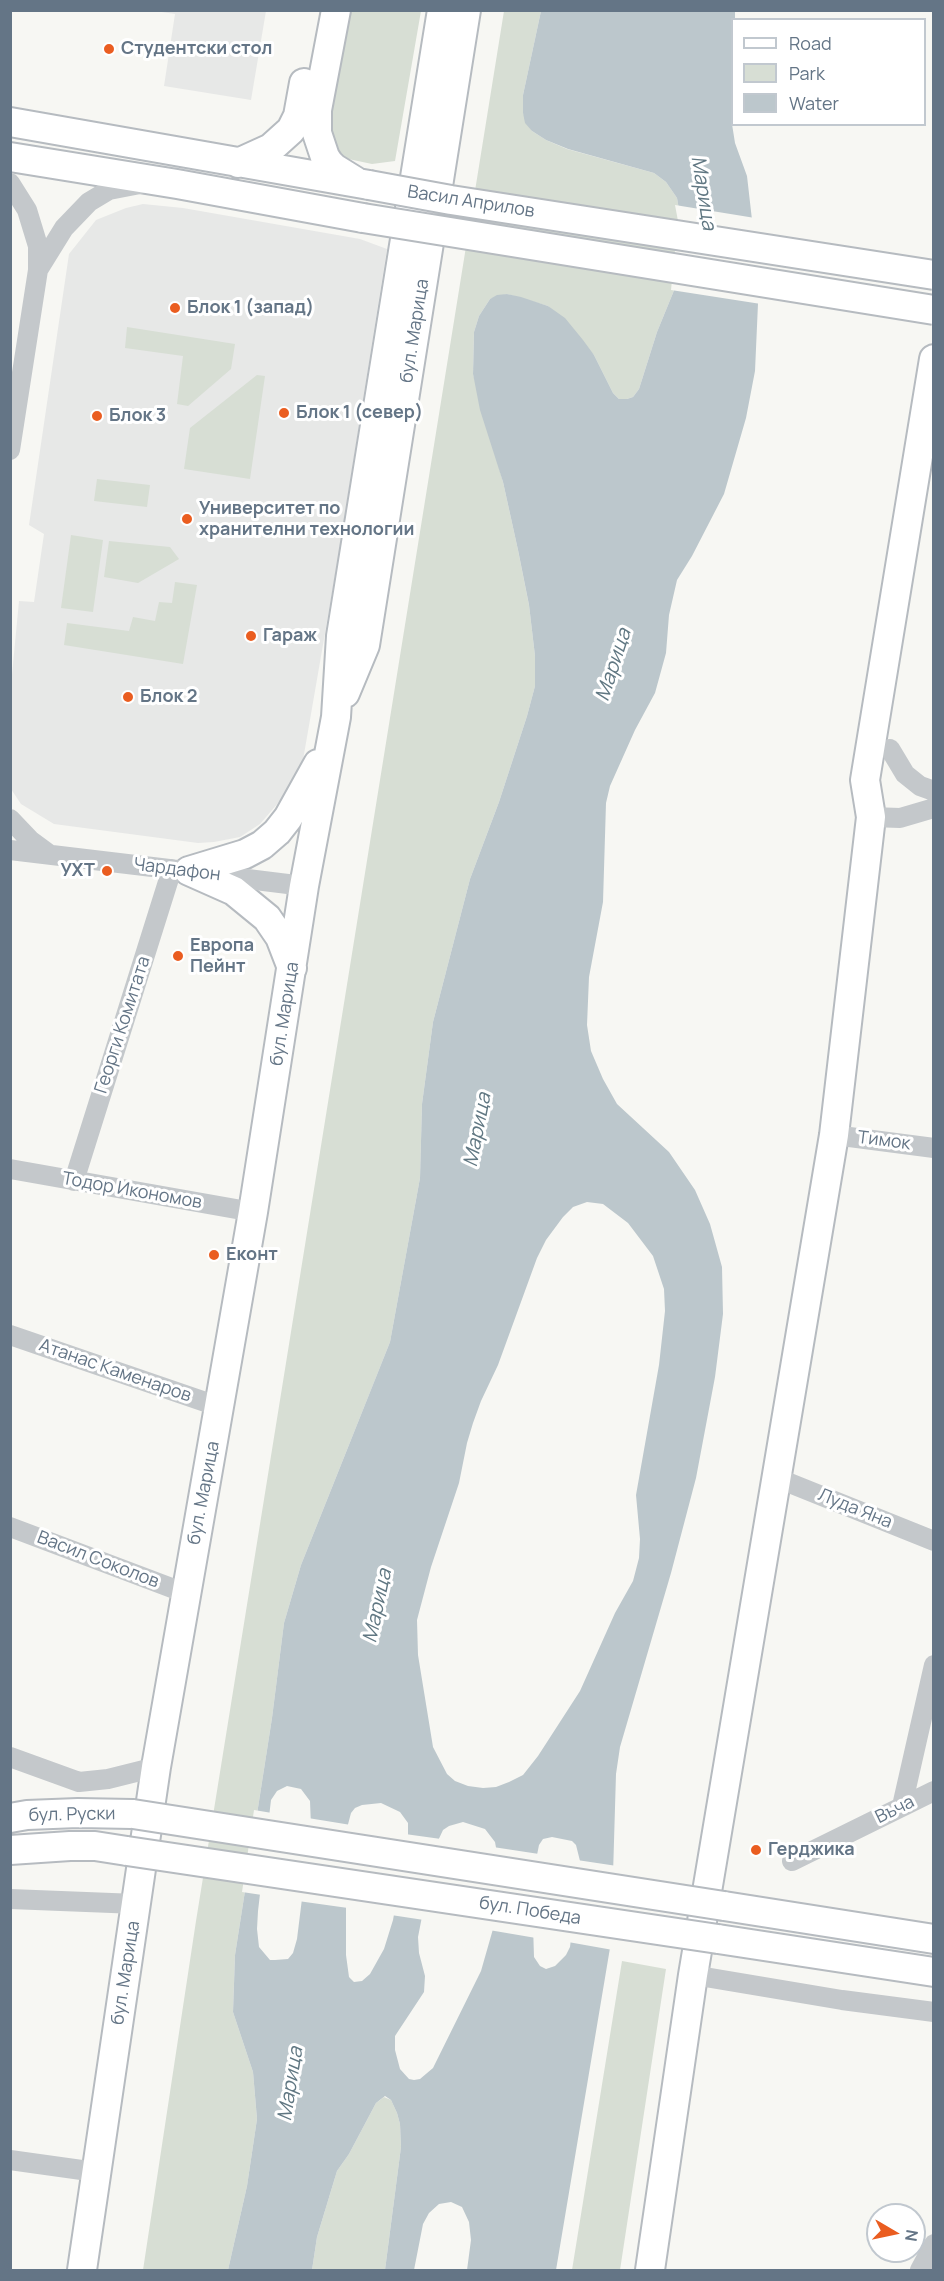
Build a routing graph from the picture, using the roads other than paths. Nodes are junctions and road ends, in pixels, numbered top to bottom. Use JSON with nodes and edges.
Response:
{"nodes":[{"id":1,"x":318,"y":10,"type":"edge"},
{"id":2,"x":336,"y":10,"type":"edge"},
{"id":3,"x":442,"y":10,"type":"edge"},
{"id":4,"x":466,"y":10,"type":"edge"},
{"id":5,"x":10,"y":108,"type":"edge"},
{"id":6,"x":10,"y":122,"type":"edge"},
{"id":7,"x":54,"y":129,"type":"junction"},
{"id":8,"x":10,"y":156,"type":"edge"},
{"id":9,"x":238,"y":163,"type":"junction"},
{"id":10,"x":10,"y":183,"type":"edge"},
{"id":11,"x":177,"y":184,"type":"junction"},
{"id":12,"x":364,"y":184,"type":"junction"},
{"id":13,"x":38,"y":270,"type":"junction"},
{"id":14,"x":933,"y":275,"type":"edge"},
{"id":15,"x":933,"y":310,"type":"edge"},
{"id":16,"x":933,"y":359,"type":"edge"},
{"id":17,"x":11,"y":441,"type":"edge"},
{"id":18,"x":933,"y":478,"type":"edge"},
{"id":19,"x":333,"y":729,"type":"junction"},
{"id":20,"x":890,"y":749,"type":"junction"},
{"id":21,"x":933,"y":791,"type":"edge"},
{"id":22,"x":933,"y":808,"type":"edge"},
{"id":23,"x":871,"y":817,"type":"junction"},
{"id":24,"x":10,"y":819,"type":"edge"},
{"id":25,"x":15,"y":853,"type":"edge"},
{"id":26,"x":50,"y":854,"type":"junction"},
{"id":27,"x":181,"y":870,"type":"junction"},
{"id":28,"x":304,"y":886,"type":"junction"},
{"id":29,"x":292,"y":968,"type":"junction"},
{"id":30,"x":834,"y":1135,"type":"junction"},
{"id":31,"x":933,"y":1148,"type":"edge"},
{"id":32,"x":10,"y":1169,"type":"edge"},
{"id":33,"x":74,"y":1181,"type":"junction"},
{"id":34,"x":253,"y":1212,"type":"junction"},
{"id":35,"x":10,"y":1335,"type":"edge"},
{"id":36,"x":220,"y":1407,"type":"junction"},
{"id":37,"x":777,"y":1478,"type":"junction"},
{"id":38,"x":10,"y":1527,"type":"edge"},
{"id":39,"x":933,"y":1540,"type":"edge"},
{"id":40,"x":185,"y":1593,"type":"junction"},
{"id":41,"x":933,"y":1665,"type":"edge"},
{"id":42,"x":10,"y":1757,"type":"edge"},
{"id":43,"x":156,"y":1767,"type":"junction"},
{"id":44,"x":933,"y":1791,"type":"edge"},
{"id":45,"x":902,"y":1806,"type":"junction"},
{"id":46,"x":133,"y":1814,"type":"joint"},
{"id":47,"x":10,"y":1818,"type":"edge"},
{"id":48,"x":10,"y":1850,"type":"edge"},
{"id":49,"x":127,"y":1851,"type":"joint"},
{"id":50,"x":792,"y":1861,"type":"dead end"},
{"id":51,"x":12,"y":1898,"type":"edge"},
{"id":52,"x":137,"y":1904,"type":"junction"},
{"id":53,"x":933,"y":1939,"type":"edge"},
{"id":54,"x":933,"y":1971,"type":"edge"},
{"id":55,"x":693,"y":1976,"type":"junction"},
{"id":56,"x":933,"y":2012,"type":"edge"},
{"id":57,"x":10,"y":2160,"type":"edge"},
{"id":58,"x":96,"y":2172,"type":"junction"},
{"id":59,"x":933,"y":2244,"type":"edge"},
{"id":60,"x":82,"y":2271,"type":"edge"},
{"id":61,"x":650,"y":2271,"type":"edge"},
{"id":62,"x":920,"y":2271,"type":"edge"}],
"edges":[{"from":1,"to":9,"type":"street"},
{"from":2,"to":12,"type":"street"},
{"from":3,"to":19,"type":"street","name":"бул. Марица"},
{"from":4,"to":19,"type":"street","name":"бул. Марица"},
{"from":5,"to":7,"type":"street"},
{"from":6,"to":7,"type":"street","name":"Васил Априлов"},
{"from":7,"to":9,"type":"street","name":"Васил Априлов"},
{"from":8,"to":11,"type":"street","name":"Васил Априлов"},
{"from":9,"to":12,"type":"street","name":"Васил Априлов"},
{"from":10,"to":13,"type":"street"},
{"from":11,"to":13,"type":"street"},
{"from":11,"to":15,"type":"street","name":"Васил Априлов","bridge":true},
{"from":12,"to":14,"type":"street","name":"Васил Априлов","bridge":true},
{"from":13,"to":17,"type":"street"},
{"from":16,"to":23,"type":"street"},
{"from":18,"to":20,"type":"street"},
{"from":19,"to":27,"type":"street"},
{"from":19,"to":28,"type":"street","name":"бул. Марица"},
{"from":20,"to":21,"type":"street"},
{"from":20,"to":23,"type":"street"},
{"from":22,"to":23,"type":"street"},
{"from":23,"to":30,"type":"street"},
{"from":24,"to":26,"type":"street"},
{"from":25,"to":26,"type":"street","name":"Чардафон"},
{"from":26,"to":27,"type":"street","name":"Чардафон"},
{"from":27,"to":28,"type":"street","name":"Чардафон"},
{"from":27,"to":29,"type":"street"},
{"from":27,"to":33,"type":"street","name":"Георги Комитата"},
{"from":28,"to":29,"type":"street","name":"бул. Марица"},
{"from":29,"to":34,"type":"street","name":"бул. Марица"},
{"from":30,"to":31,"type":"street","name":"Тимок"},
{"from":30,"to":37,"type":"street"},
{"from":32,"to":33,"type":"street","name":"Тодор Икономов"},
{"from":33,"to":34,"type":"street","name":"Тодор Икономов"},
{"from":34,"to":36,"type":"street","name":"бул. Марица"},
{"from":35,"to":36,"type":"street","name":"Атанас Каменаров"},
{"from":36,"to":40,"type":"street","name":"бул. Марица"},
{"from":37,"to":39,"type":"street","name":"Луда Яна"},
{"from":37,"to":55,"type":"street"},
{"from":38,"to":40,"type":"street","name":"Васил Соколов"},
{"from":40,"to":43,"type":"street","name":"бул. Марица"},
{"from":41,"to":45,"type":"street"},
{"from":42,"to":43,"type":"street"},
{"from":43,"to":52,"type":"street","name":"бул. Марица"},
{"from":44,"to":45,"type":"street","name":"Въча"},
{"from":45,"to":50,"type":"street","name":"Въча"},
{"from":46,"to":47,"type":"street","name":"бул. Руски"},
{"from":46,"to":53,"type":"street","name":"бул. Победа","bridge":true},
{"from":48,"to":49,"type":"street","name":"бул. Руски"},
{"from":49,"to":54,"type":"street","name":"бул. Победа","bridge":true},
{"from":51,"to":52,"type":"street"},
{"from":52,"to":58,"type":"street","name":"бул. Марица"},
{"from":55,"to":56,"type":"street"},
{"from":55,"to":61,"type":"street"},
{"from":57,"to":58,"type":"street"},
{"from":58,"to":60,"type":"street","name":"бул. Марица"},
{"from":59,"to":62,"type":"street"}]}
